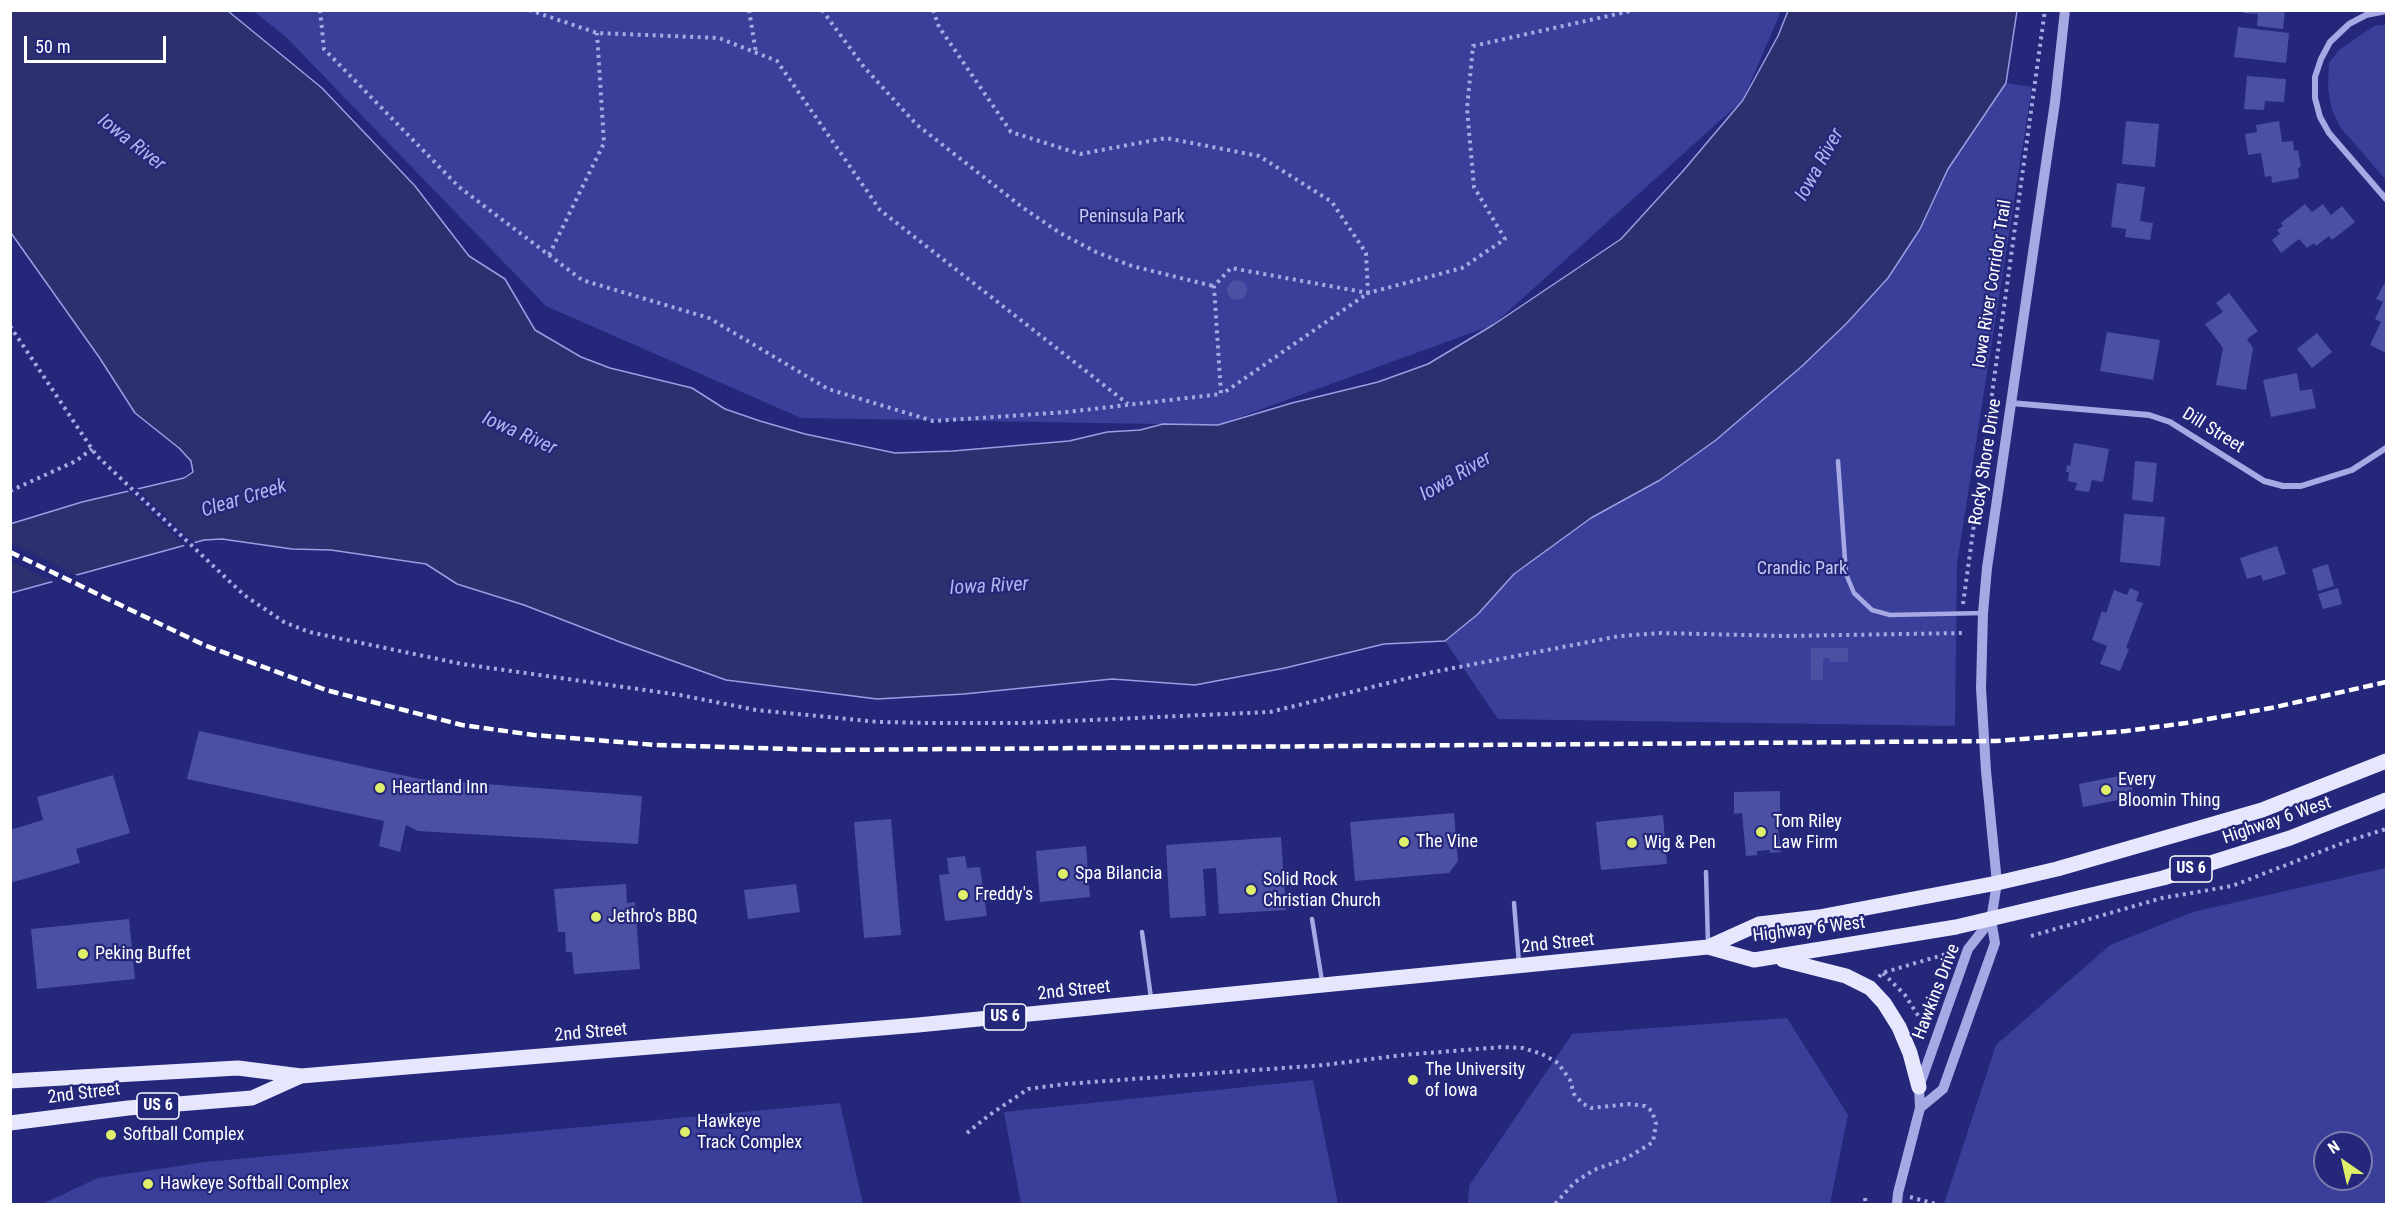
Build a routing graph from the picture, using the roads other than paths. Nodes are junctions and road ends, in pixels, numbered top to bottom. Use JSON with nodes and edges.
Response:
{"nodes":[{"id":1,"x":2065,"y":10,"type":"edge"},
{"id":2,"x":2386,"y":11,"type":"edge"},
{"id":3,"x":2386,"y":199,"type":"edge"},
{"id":4,"x":2011,"y":403,"type":"junction"},
{"id":5,"x":2386,"y":448,"type":"edge"},
{"id":6,"x":1838,"y":461,"type":"dead end"},
{"id":7,"x":1983,"y":613,"type":"junction"},
{"id":8,"x":2386,"y":761,"type":"edge"},
{"id":9,"x":2386,"y":800,"type":"edge"},
{"id":10,"x":1706,"y":872,"type":"dead end"},
{"id":11,"x":1997,"y":883,"type":"junction"},
{"id":12,"x":1514,"y":903,"type":"dead end"},
{"id":13,"x":1312,"y":919,"type":"dead end"},
{"id":14,"x":1991,"y":920,"type":"junction"},
{"id":15,"x":1142,"y":932,"type":"dead end"},
{"id":16,"x":1708,"y":947,"type":"junction"},
{"id":17,"x":1771,"y":958,"type":"junction"},
{"id":18,"x":1519,"y":967,"type":"junction"},
{"id":19,"x":1323,"y":986,"type":"junction"},
{"id":20,"x":1151,"y":1003,"type":"junction"},
{"id":21,"x":301,"y":1076,"type":"junction"},
{"id":22,"x":10,"y":1082,"type":"edge"},
{"id":23,"x":1919,"y":1087,"type":"junction"},
{"id":24,"x":1920,"y":1108,"type":"junction"},
{"id":25,"x":10,"y":1123,"type":"edge"},
{"id":26,"x":1897,"y":1199,"type":"edge"}],
"edges":[{"from":1,"to":4,"type":"street","name":"Rocky Shore Drive"},
{"from":2,"to":3,"type":"street"},
{"from":4,"to":5,"type":"street","name":"Dill Street"},
{"from":4,"to":7,"type":"street","name":"Rocky Shore Drive"},
{"from":6,"to":7,"type":"lane"},
{"from":7,"to":11,"type":"street","name":"Rocky Shore Drive"},
{"from":8,"to":11,"type":"main road","name":"Highway 6 West","number":"US 6"},
{"from":9,"to":14,"type":"main road","name":"Highway 6 West","number":"US 6"},
{"from":10,"to":16,"type":"lane"},
{"from":11,"to":14,"type":"street","name":"Rocky Shore Drive"},
{"from":11,"to":16,"type":"main road","name":"Highway 6 West","number":"US 6"},
{"from":12,"to":18,"type":"lane"},
{"from":13,"to":19,"type":"lane"},
{"from":14,"to":17,"type":"main road","name":"Highway 6 West","number":"US 6"},
{"from":14,"to":23,"type":"street","name":"Hawkins Drive"},
{"from":14,"to":24,"type":"street","name":"Hawkins Drive"},
{"from":15,"to":20,"type":"lane"},
{"from":16,"to":17,"type":"main road","name":"Highway 6 West","number":"US 6"},
{"from":16,"to":18,"type":"main road","name":"2nd Street","number":"US 6"},
{"from":17,"to":23,"type":"main road"},
{"from":18,"to":19,"type":"main road","name":"2nd Street","number":"US 6"},
{"from":19,"to":20,"type":"main road","name":"2nd Street","number":"US 6"},
{"from":20,"to":21,"type":"main road","name":"2nd Street","number":"US 6"},
{"from":21,"to":22,"type":"main road","name":"2nd Street","number":"US 6"},
{"from":21,"to":25,"type":"main road","name":"2nd Street","number":"US 6"},
{"from":23,"to":24,"type":"street","name":"Hawkins Drive"},
{"from":24,"to":26,"type":"street","name":"Hawkins Drive"}]}
